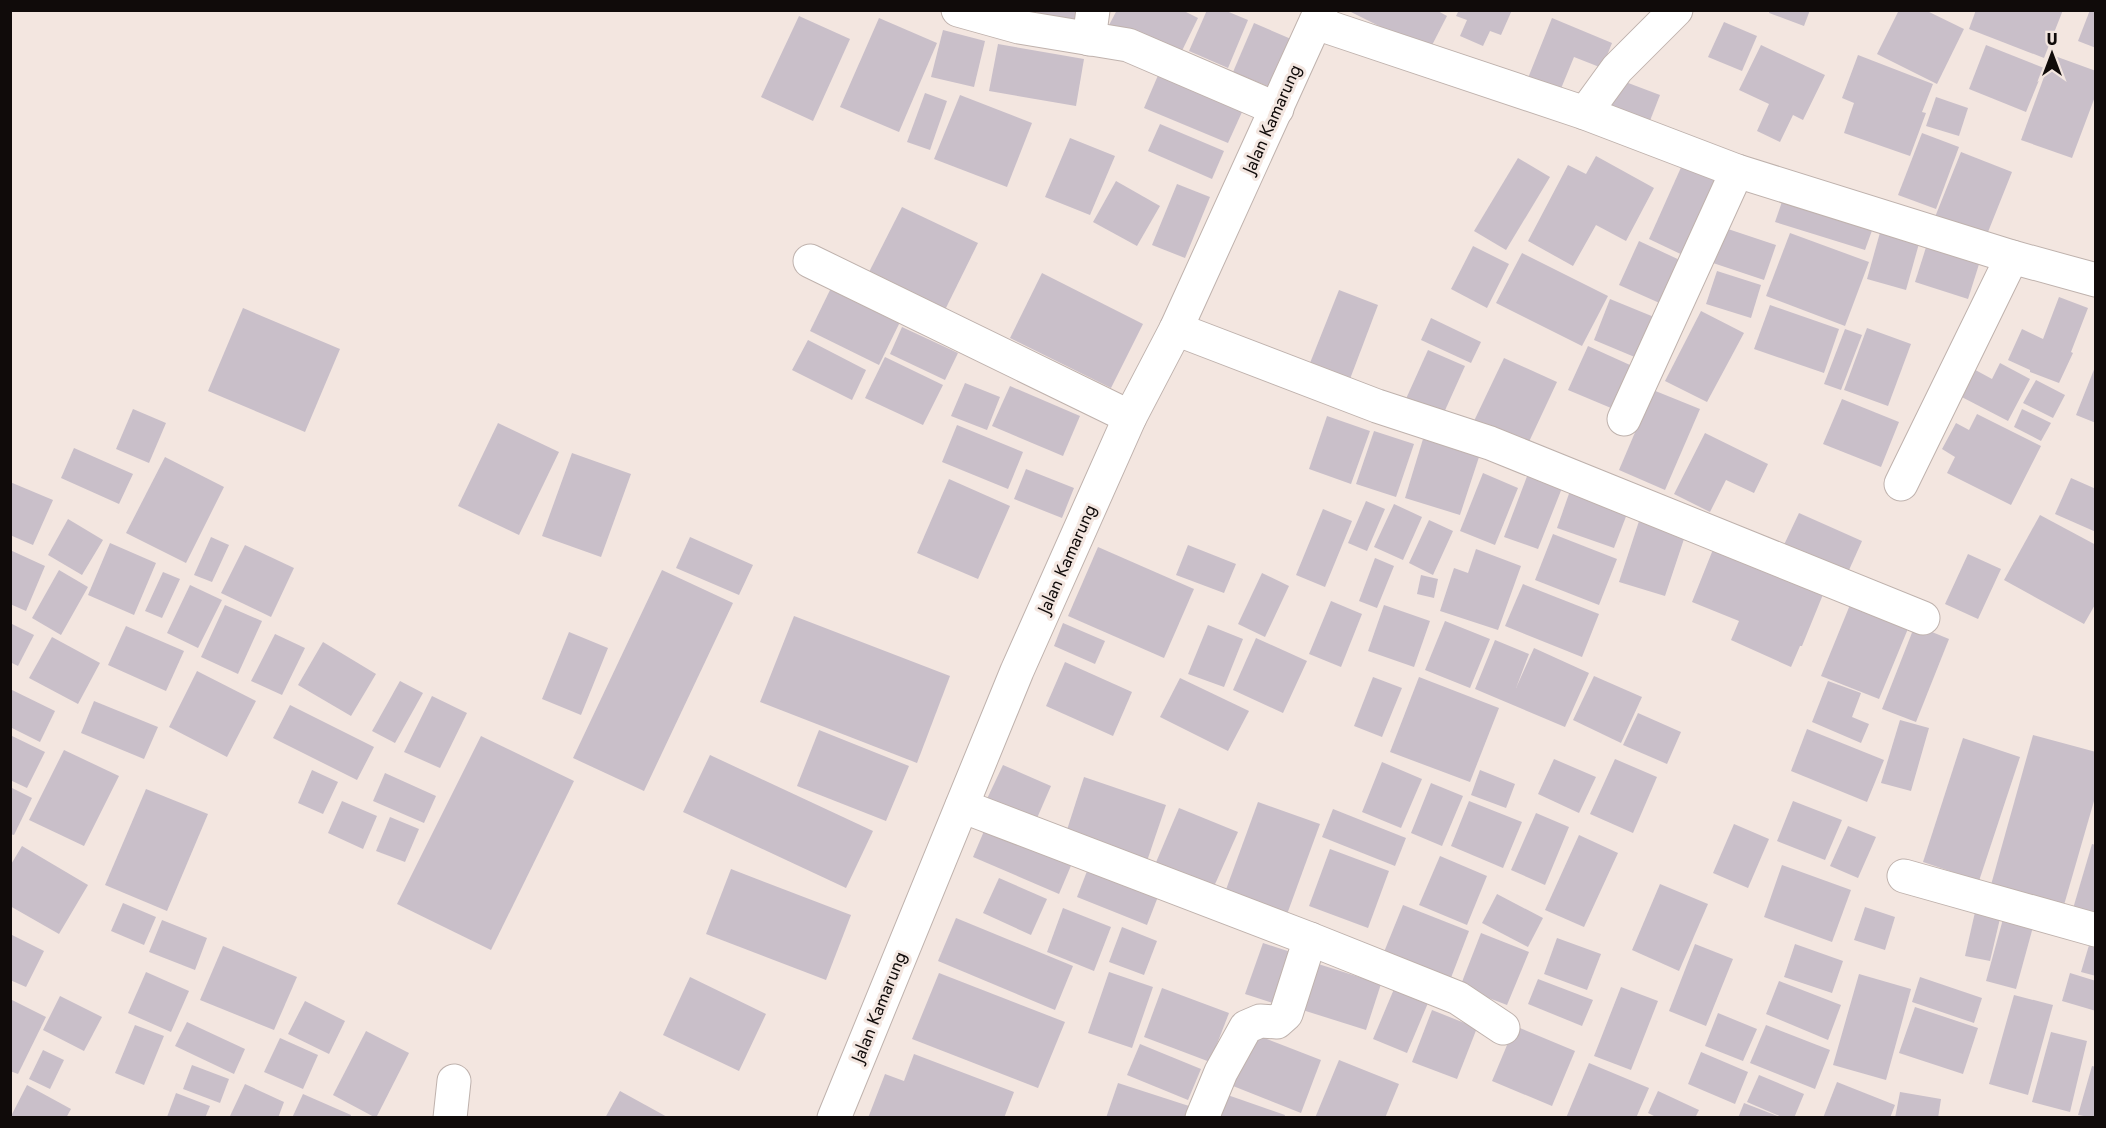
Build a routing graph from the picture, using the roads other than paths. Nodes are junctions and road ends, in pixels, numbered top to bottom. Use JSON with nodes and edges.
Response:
{"nodes":[{"id":1,"x":958,"y":10,"type":"edge"},
{"id":2,"x":1676,"y":10,"type":"edge"},
{"id":3,"x":1318,"y":17,"type":"edge"},
{"id":4,"x":1091,"y":25,"type":"edge"},
{"id":5,"x":1277,"y":109,"type":"junction"},
{"id":6,"x":1585,"y":113,"type":"junction"},
{"id":7,"x":1737,"y":171,"type":"junction"},
{"id":8,"x":2012,"y":257,"type":"junction"},
{"id":9,"x":810,"y":261,"type":"dead end"},
{"id":10,"x":2096,"y":280,"type":"edge"},
{"id":11,"x":1176,"y":328,"type":"junction"},
{"id":12,"x":1130,"y":417,"type":"junction"},
{"id":13,"x":1624,"y":419,"type":"dead end"},
{"id":14,"x":1901,"y":484,"type":"dead end"},
{"id":15,"x":1923,"y":618,"type":"dead end"},
{"id":16,"x":962,"y":806,"type":"junction"},
{"id":17,"x":1904,"y":876,"type":"dead end"},
{"id":18,"x":2096,"y":930,"type":"edge"},
{"id":19,"x":1310,"y":939,"type":"junction"},
{"id":20,"x":1503,"y":1028,"type":"dead end"},
{"id":21,"x":454,"y":1081,"type":"dead end"},
{"id":22,"x":450,"y":1118,"type":"edge"},
{"id":23,"x":834,"y":1118,"type":"edge"},
{"id":24,"x":1202,"y":1118,"type":"edge"}],
"edges":[{"from":1,"to":4,"type":"street"},
{"from":2,"to":6,"type":"street"},
{"from":3,"to":5,"type":"street","name":"Jalan Kamarung"},
{"from":3,"to":6,"type":"street"},
{"from":4,"to":5,"type":"street"},
{"from":5,"to":11,"type":"street","name":"Jalan Kamarung"},
{"from":6,"to":7,"type":"street"},
{"from":7,"to":8,"type":"street"},
{"from":7,"to":13,"type":"street"},
{"from":8,"to":10,"type":"street"},
{"from":8,"to":14,"type":"street"},
{"from":9,"to":12,"type":"street"},
{"from":11,"to":12,"type":"street","name":"Jalan Kamarung"},
{"from":11,"to":15,"type":"street"},
{"from":12,"to":16,"type":"street","name":"Jalan Kamarung"},
{"from":16,"to":19,"type":"street"},
{"from":16,"to":23,"type":"street","name":"Jalan Kamarung"},
{"from":17,"to":18,"type":"street"},
{"from":19,"to":20,"type":"street"},
{"from":19,"to":24,"type":"street"},
{"from":21,"to":22,"type":"street"}]}
